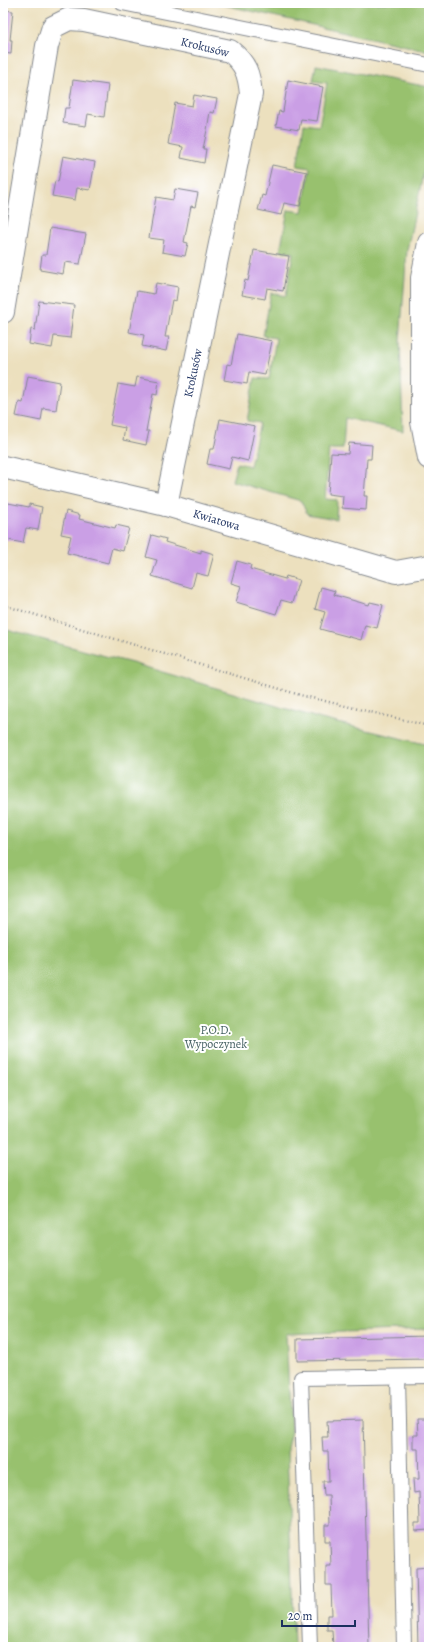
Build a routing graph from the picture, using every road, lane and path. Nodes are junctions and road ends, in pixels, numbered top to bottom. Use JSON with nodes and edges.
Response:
{"nodes":[{"id":1,"x":122,"y":3,"type":"edge"},
{"id":2,"x":429,"y":66,"type":"edge"},
{"id":3,"x":429,"y":243,"type":"edge"},
{"id":4,"x":3,"y":312,"type":"edge"},
{"id":5,"x":429,"y":458,"type":"edge"},
{"id":6,"x":3,"y":467,"type":"edge"},
{"id":7,"x":166,"y":505,"type":"junction"},
{"id":8,"x":429,"y":566,"type":"edge"},
{"id":9,"x":3,"y":605,"type":"edge"},
{"id":10,"x":429,"y":726,"type":"edge"},
{"id":11,"x":429,"y":1376,"type":"edge"},
{"id":12,"x":398,"y":1377,"type":"junction"},
{"id":13,"x":310,"y":1647,"type":"edge"},
{"id":14,"x":404,"y":1647,"type":"edge"}],
"edges":[{"from":1,"to":2,"type":"lane"},
{"from":3,"to":5,"type":"street"},
{"from":4,"to":7,"type":"street","name":"Krokusów"},
{"from":6,"to":7,"type":"street","name":"Kwiatowa"},
{"from":7,"to":8,"type":"street","name":"Kwiatowa"},
{"from":9,"to":10,"type":"path"},
{"from":11,"to":12,"type":"lane"},
{"from":12,"to":13,"type":"lane"},
{"from":12,"to":14,"type":"lane"}]}
